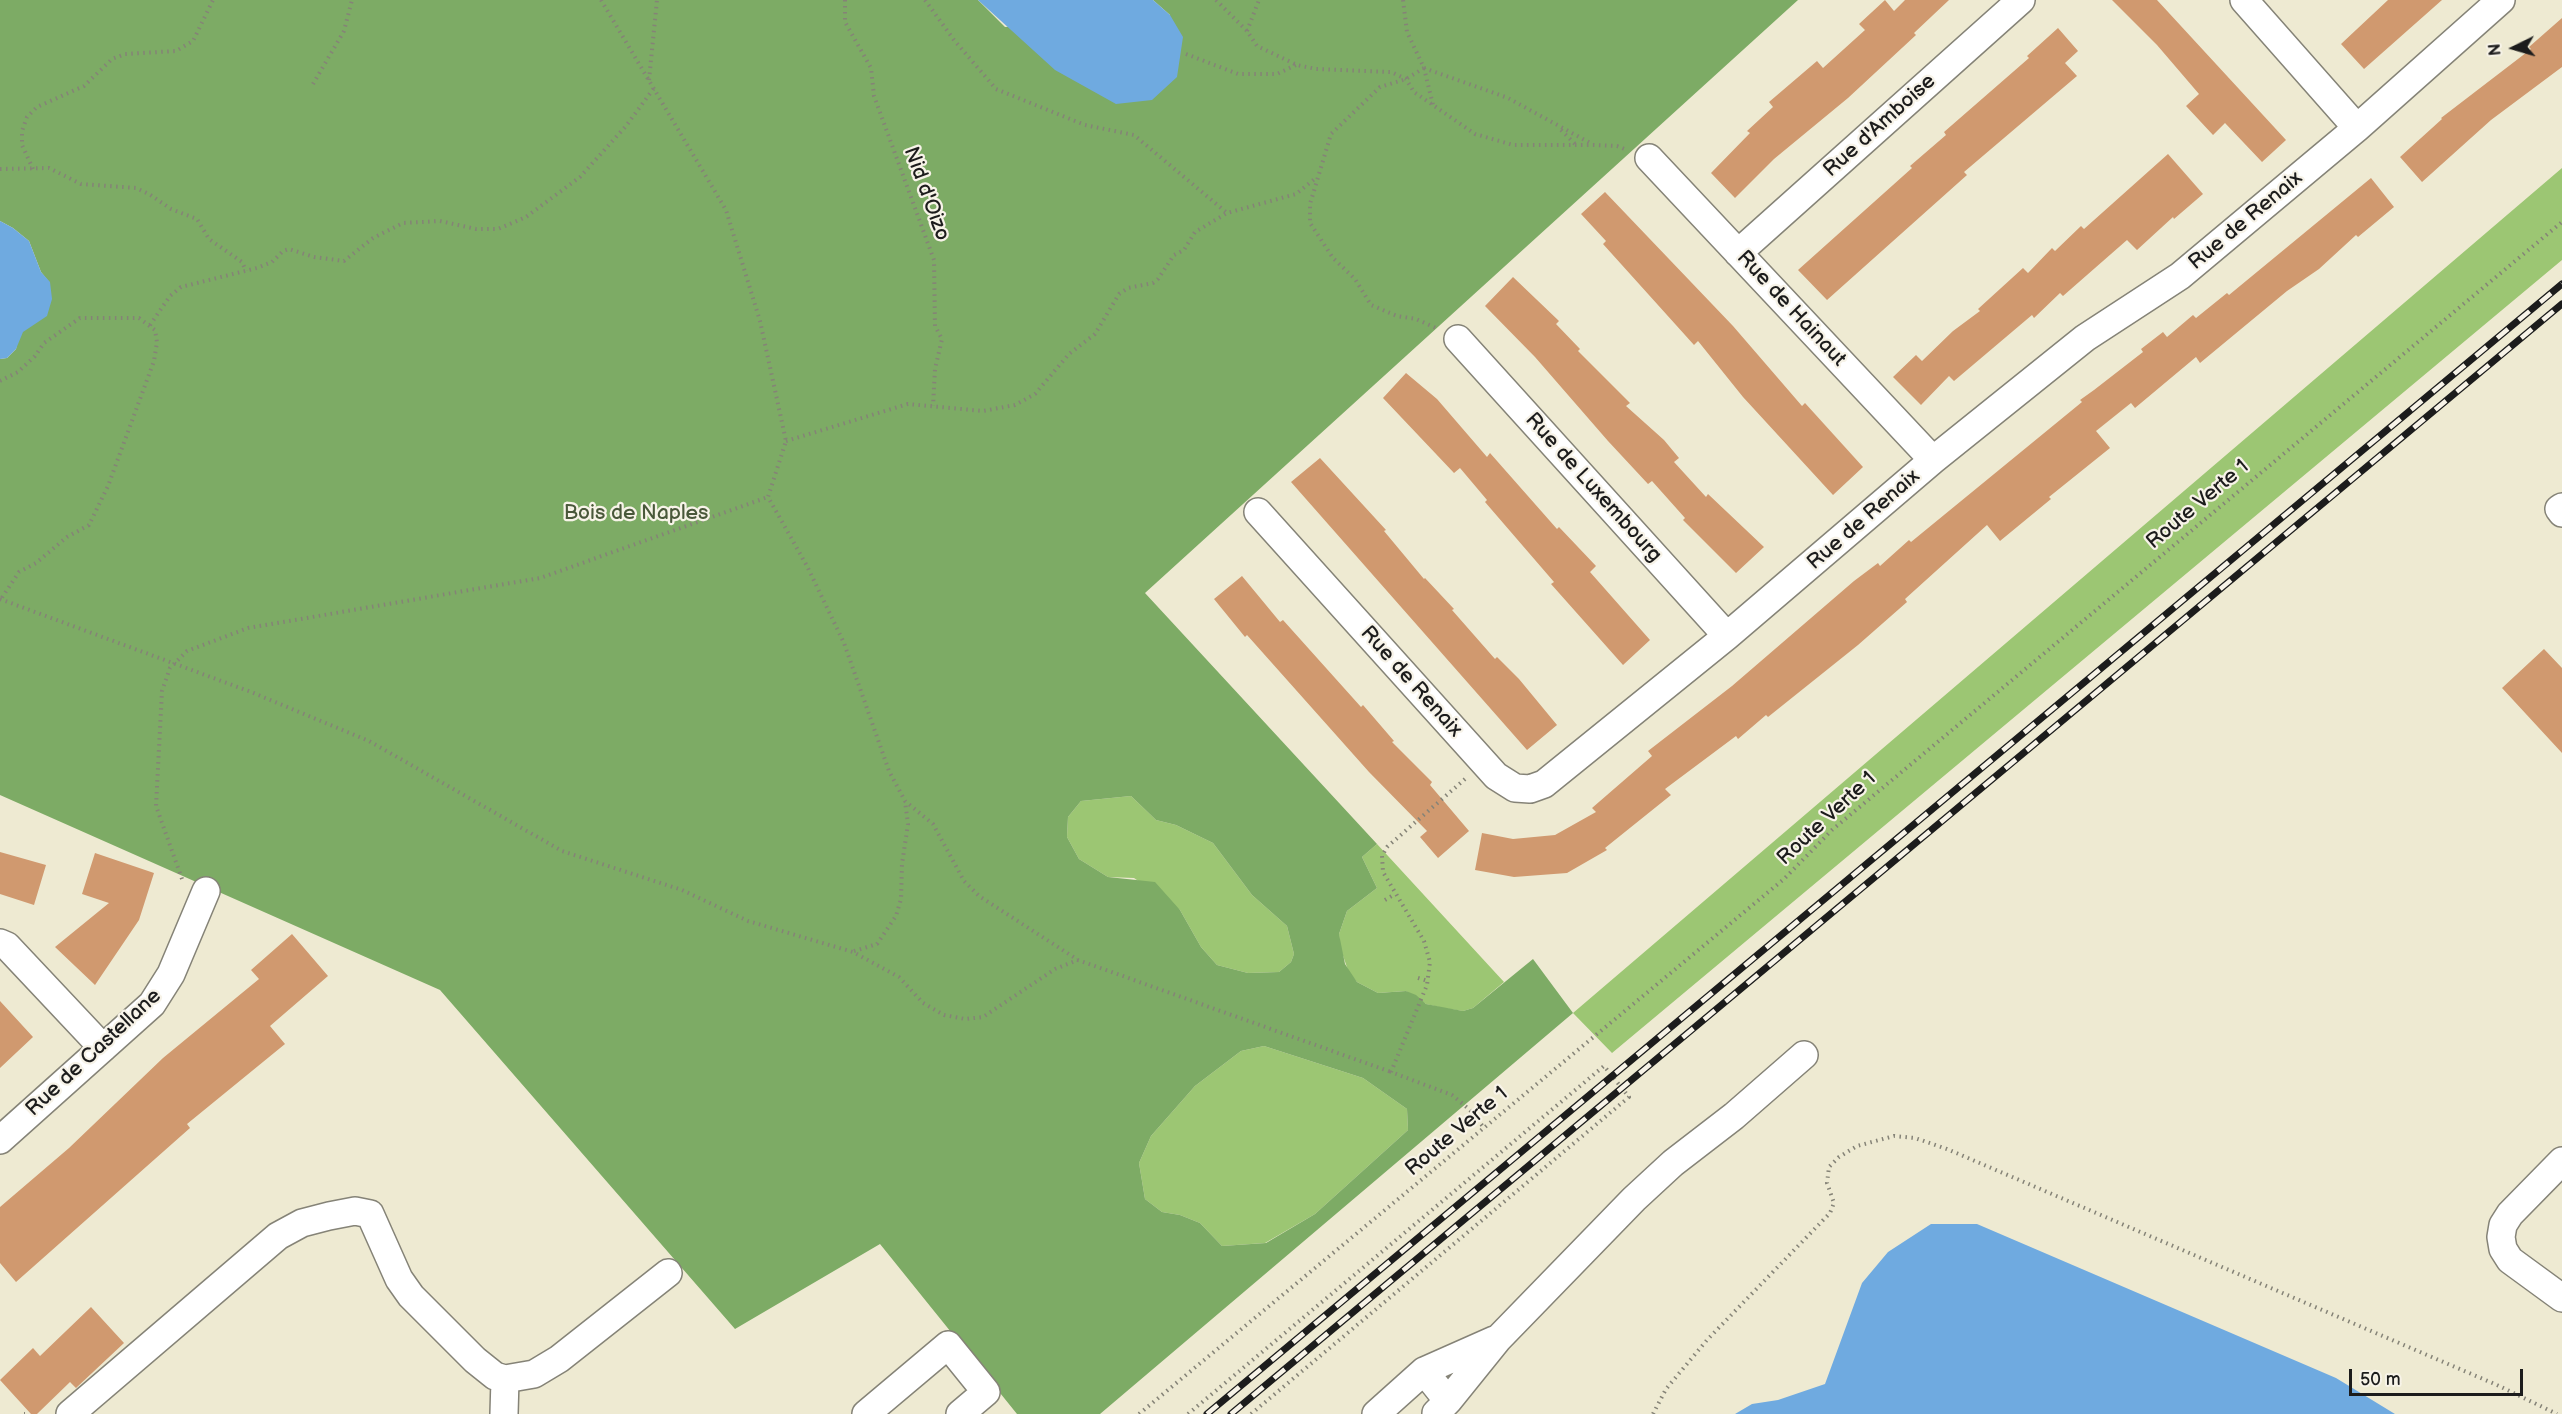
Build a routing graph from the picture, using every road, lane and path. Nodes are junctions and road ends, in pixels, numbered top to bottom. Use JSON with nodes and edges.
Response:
{"nodes":[{"id":1,"x":213,"y":0,"type":"edge"},
{"id":2,"x":352,"y":0,"type":"edge"},
{"id":3,"x":601,"y":0,"type":"edge"},
{"id":4,"x":657,"y":0,"type":"edge"},
{"id":5,"x":845,"y":0,"type":"edge"},
{"id":6,"x":925,"y":0,"type":"edge"},
{"id":7,"x":1216,"y":0,"type":"edge"},
{"id":8,"x":1259,"y":0,"type":"edge"},
{"id":9,"x":1403,"y":0,"type":"edge"},
{"id":10,"x":2021,"y":0,"type":"edge"},
{"id":11,"x":2244,"y":0,"type":"edge"},
{"id":12,"x":2501,"y":0,"type":"edge"},
{"id":13,"x":1246,"y":31,"type":"junction"},
{"id":14,"x":1186,"y":54,"type":"dead end"},
{"id":15,"x":1297,"y":65,"type":"junction"},
{"id":16,"x":1424,"y":68,"type":"junction"},
{"id":17,"x":1406,"y":79,"type":"junction"},
{"id":18,"x":649,"y":80,"type":"junction"},
{"id":19,"x":313,"y":84,"type":"dead end"},
{"id":20,"x":654,"y":88,"type":"junction"},
{"id":21,"x":1434,"y":106,"type":"junction"},
{"id":22,"x":1558,"y":126,"type":"junction"},
{"id":23,"x":2357,"y":128,"type":"junction"},
{"id":24,"x":1593,"y":144,"type":"junction"},
{"id":25,"x":1575,"y":145,"type":"junction"},
{"id":26,"x":1649,"y":158,"type":"joint"},
{"id":27,"x":33,"y":168,"type":"junction"},
{"id":28,"x":0,"y":169,"type":"edge"},
{"id":29,"x":1317,"y":177,"type":"junction"},
{"id":30,"x":1227,"y":213,"type":"junction"},
{"id":31,"x":2562,"y":222,"type":"edge"},
{"id":32,"x":1738,"y":252,"type":"junction"},
{"id":33,"x":246,"y":271,"type":"junction"},
{"id":34,"x":150,"y":325,"type":"junction"},
{"id":35,"x":1458,"y":339,"type":"joint"},
{"id":36,"x":0,"y":381,"type":"edge"},
{"id":37,"x":933,"y":406,"type":"junction"},
{"id":38,"x":786,"y":441,"type":"junction"},
{"id":39,"x":1933,"y":460,"type":"junction"},
{"id":40,"x":768,"y":497,"type":"junction"},
{"id":41,"x":2562,"y":507,"type":"edge"},
{"id":42,"x":1258,"y":512,"type":"dead end"},
{"id":43,"x":2562,"y":513,"type":"edge"},
{"id":44,"x":1,"y":599,"type":"edge"},
{"id":45,"x":1728,"y":636,"type":"junction"},
{"id":46,"x":175,"y":663,"type":"junction"},
{"id":47,"x":1472,"y":773,"type":"dead end"},
{"id":48,"x":905,"y":801,"type":"junction"},
{"id":49,"x":182,"y":879,"type":"dead end"},
{"id":50,"x":206,"y":891,"type":"dead end"},
{"id":51,"x":1395,"y":894,"type":"junction"},
{"id":52,"x":1385,"y":900,"type":"dead end"},
{"id":53,"x":0,"y":943,"type":"edge"},
{"id":54,"x":853,"y":952,"type":"junction"},
{"id":55,"x":1078,"y":960,"type":"junction"},
{"id":56,"x":1418,"y":978,"type":"dead end"},
{"id":57,"x":1428,"y":981,"type":"junction"},
{"id":58,"x":103,"y":1048,"type":"junction"},
{"id":59,"x":1804,"y":1055,"type":"dead end"},
{"id":60,"x":1391,"y":1072,"type":"junction"},
{"id":61,"x":1485,"y":1129,"type":"junction"},
{"id":62,"x":0,"y":1140,"type":"edge"},
{"id":63,"x":2562,"y":1161,"type":"edge"},
{"id":64,"x":668,"y":1273,"type":"dead end"},
{"id":65,"x":2562,"y":1298,"type":"edge"},
{"id":66,"x":1498,"y":1339,"type":"junction"},
{"id":67,"x":1424,"y":1371,"type":"junction"},
{"id":68,"x":505,"y":1379,"type":"junction"},
{"id":69,"x":1441,"y":1408,"type":"edge"},
{"id":70,"x":70,"y":1414,"type":"edge"},
{"id":71,"x":504,"y":1414,"type":"edge"},
{"id":72,"x":866,"y":1414,"type":"edge"},
{"id":73,"x":960,"y":1414,"type":"edge"},
{"id":74,"x":1139,"y":1414,"type":"edge"},
{"id":75,"x":1188,"y":1414,"type":"edge"},
{"id":76,"x":1251,"y":1414,"type":"edge"},
{"id":77,"x":1376,"y":1414,"type":"edge"},
{"id":78,"x":1653,"y":1414,"type":"edge"},
{"id":79,"x":2557,"y":1414,"type":"edge"}],
"edges":[{"from":1,"to":27,"type":"path"},
{"from":2,"to":19,"type":"path"},
{"from":3,"to":18,"type":"path"},
{"from":4,"to":18,"type":"path"},
{"from":5,"to":37,"type":"path","name":"Nid d'Oizo"},
{"from":6,"to":30,"type":"path"},
{"from":7,"to":13,"type":"path"},
{"from":8,"to":13,"type":"path"},
{"from":9,"to":16,"type":"path"},
{"from":10,"to":32,"type":"street","name":"Rue d'Amboise"},
{"from":11,"to":23,"type":"street"},
{"from":12,"to":23,"type":"street","name":"Rue de Renaix"},
{"from":13,"to":15,"type":"path"},
{"from":14,"to":15,"type":"path"},
{"from":15,"to":17,"type":"path"},
{"from":16,"to":17,"type":"path"},
{"from":16,"to":21,"type":"path"},
{"from":16,"to":22,"type":"path"},
{"from":17,"to":21,"type":"path"},
{"from":17,"to":29,"type":"path"},
{"from":18,"to":20,"type":"path"},
{"from":20,"to":33,"type":"path"},
{"from":20,"to":38,"type":"path"},
{"from":21,"to":25,"type":"path"},
{"from":22,"to":24,"type":"path"},
{"from":22,"to":25,"type":"path"},
{"from":23,"to":39,"type":"street","name":"Rue de Renaix"},
{"from":24,"to":25,"type":"path"},
{"from":24,"to":26,"type":"path"},
{"from":26,"to":32,"type":"street","name":"Rue de Hainaut"},
{"from":27,"to":28,"type":"path"},
{"from":27,"to":33,"type":"path"},
{"from":29,"to":30,"type":"path"},
{"from":29,"to":35,"type":"path"},
{"from":30,"to":37,"type":"path"},
{"from":31,"to":61,"type":"path","name":"Route Verte 1"},
{"from":32,"to":39,"type":"street","name":"Rue de Hainaut"},
{"from":33,"to":34,"type":"path"},
{"from":34,"to":36,"type":"path"},
{"from":34,"to":44,"type":"path"},
{"from":35,"to":45,"type":"street","name":"Rue de Luxembourg"},
{"from":37,"to":38,"type":"path"},
{"from":38,"to":40,"type":"path"},
{"from":39,"to":45,"type":"street","name":"Rue de Renaix"},
{"from":40,"to":46,"type":"path"},
{"from":40,"to":48,"type":"path"},
{"from":41,"to":43,"type":"street"},
{"from":42,"to":45,"type":"street","name":"Rue de Renaix"},
{"from":44,"to":46,"type":"path"},
{"from":46,"to":49,"type":"path"},
{"from":46,"to":54,"type":"path"},
{"from":47,"to":51,"type":"path"},
{"from":48,"to":54,"type":"path"},
{"from":48,"to":55,"type":"path"},
{"from":50,"to":58,"type":"street","name":"Rue de Castellane"},
{"from":51,"to":52,"type":"path"},
{"from":51,"to":57,"type":"path"},
{"from":53,"to":58,"type":"street"},
{"from":54,"to":55,"type":"path"},
{"from":55,"to":60,"type":"path"},
{"from":56,"to":57,"type":"path"},
{"from":57,"to":60,"type":"path"},
{"from":58,"to":62,"type":"street","name":"Rue de Castellane"},
{"from":59,"to":66,"type":"street"},
{"from":60,"to":61,"type":"path"},
{"from":61,"to":74,"type":"path","name":"Route Verte 1"},
{"from":63,"to":65,"type":"street"},
{"from":64,"to":68,"type":"street"},
{"from":66,"to":67,"type":"street"},
{"from":66,"to":69,"type":"street"},
{"from":67,"to":69,"type":"street"},
{"from":67,"to":77,"type":"street"},
{"from":68,"to":70,"type":"street"},
{"from":68,"to":71,"type":"street"},
{"from":72,"to":73,"type":"street"},
{"from":75,"to":76,"type":"path"},
{"from":78,"to":79,"type":"path"}]}
